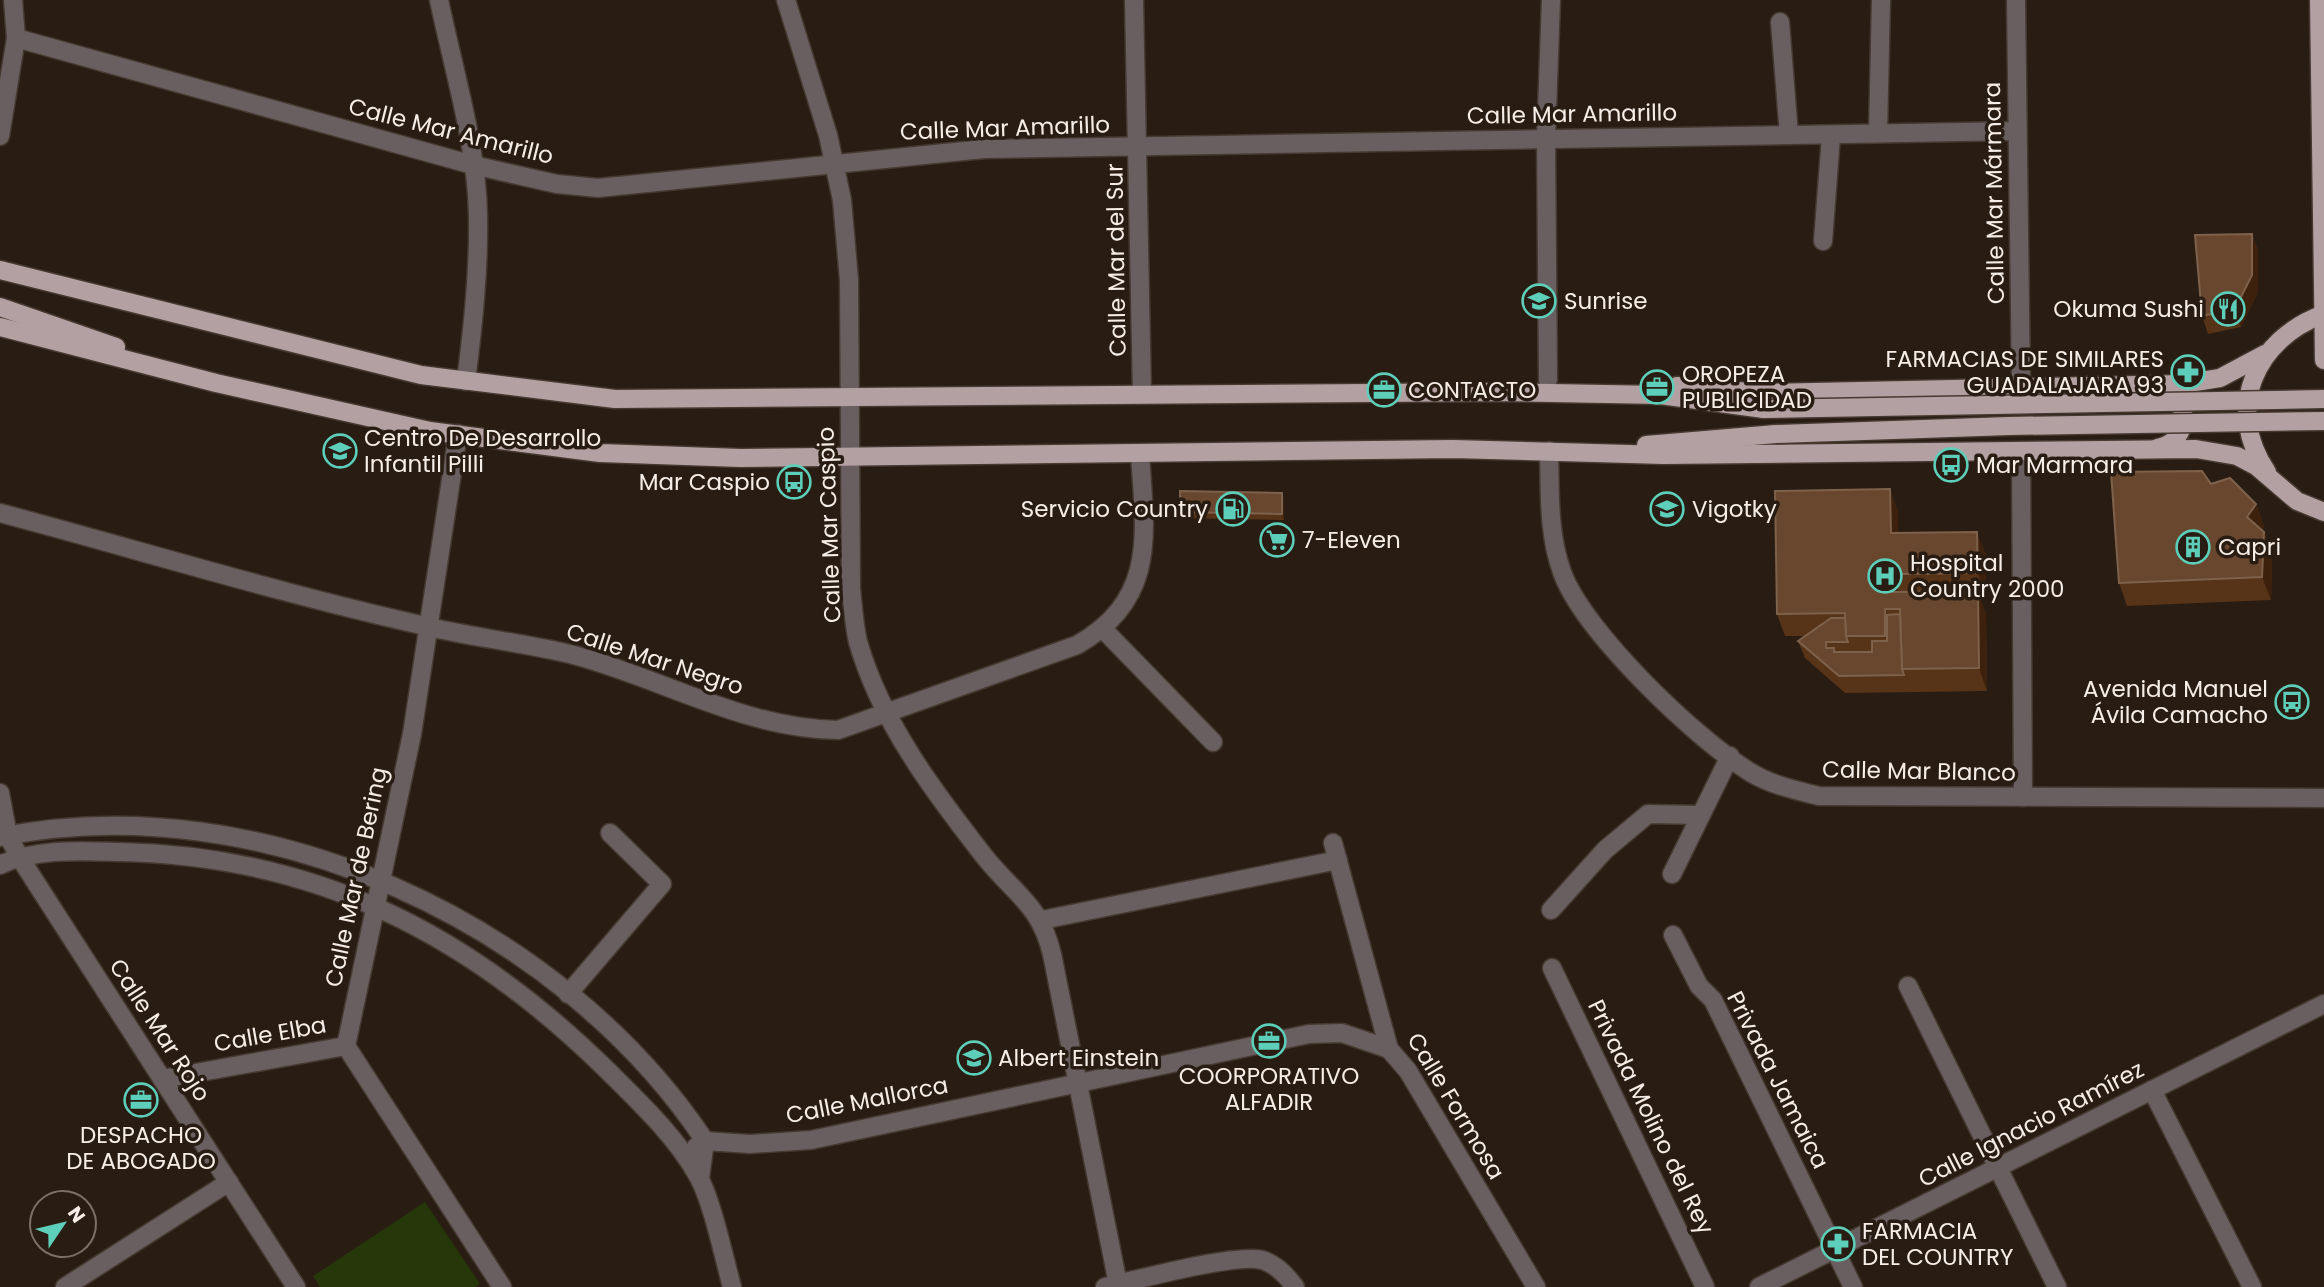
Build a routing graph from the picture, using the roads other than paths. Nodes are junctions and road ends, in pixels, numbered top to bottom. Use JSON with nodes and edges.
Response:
{"nodes":[{"id":1,"x":13,"y":0,"type":"edge"},
{"id":2,"x":439,"y":0,"type":"edge"},
{"id":3,"x":786,"y":0,"type":"edge"},
{"id":4,"x":1134,"y":0,"type":"edge"},
{"id":5,"x":1551,"y":0,"type":"edge"},
{"id":6,"x":1881,"y":0,"type":"edge"},
{"id":7,"x":2016,"y":0,"type":"edge"},
{"id":8,"x":2319,"y":0,"type":"edge"},
{"id":9,"x":1780,"y":22,"type":"dead end"},
{"id":10,"x":16,"y":38,"type":"junction"},
{"id":11,"x":2017,"y":131,"type":"junction"},
{"id":12,"x":1878,"y":133,"type":"junction"},
{"id":13,"x":1790,"y":135,"type":"junction"},
{"id":14,"x":0,"y":136,"type":"edge"},
{"id":15,"x":1831,"y":136,"type":"junction"},
{"id":16,"x":1546,"y":138,"type":"junction"},
{"id":17,"x":1139,"y":148,"type":"junction"},
{"id":18,"x":834,"y":162,"type":"junction"},
{"id":19,"x":473,"y":165,"type":"junction"},
{"id":20,"x":1822,"y":241,"type":"dead end"},
{"id":21,"x":0,"y":270,"type":"edge"},
{"id":22,"x":0,"y":307,"type":"edge"},
{"id":23,"x":2324,"y":314,"type":"edge"},
{"id":24,"x":0,"y":327,"type":"edge"},
{"id":25,"x":2265,"y":354,"type":"junction"},
{"id":26,"x":2324,"y":360,"type":"edge"},
{"id":27,"x":1548,"y":380,"type":"junction"},
{"id":28,"x":466,"y":381,"type":"junction"},
{"id":29,"x":216,"y":383,"type":"junction"},
{"id":30,"x":2150,"y":385,"type":"junction"},
{"id":31,"x":2021,"y":386,"type":"junction"},
{"id":32,"x":1504,"y":391,"type":"junction"},
{"id":33,"x":1142,"y":394,"type":"junction"},
{"id":34,"x":851,"y":398,"type":"junction"},
{"id":35,"x":2324,"y":399,"type":"edge"},
{"id":36,"x":2324,"y":421,"type":"edge"},
{"id":37,"x":458,"y":434,"type":"junction"},
{"id":38,"x":2153,"y":449,"type":"junction"},
{"id":39,"x":1549,"y":451,"type":"junction"},
{"id":40,"x":1601,"y":451,"type":"junction"},
{"id":41,"x":2021,"y":451,"type":"junction"},
{"id":42,"x":1140,"y":454,"type":"junction"},
{"id":43,"x":849,"y":458,"type":"junction"},
{"id":44,"x":2273,"y":481,"type":"junction"},
{"id":45,"x":2324,"y":512,"type":"edge"},
{"id":46,"x":0,"y":513,"type":"edge"},
{"id":47,"x":429,"y":627,"type":"junction"},
{"id":48,"x":1102,"y":628,"type":"junction"},
{"id":49,"x":888,"y":714,"type":"junction"},
{"id":50,"x":1213,"y":742,"type":"dead end"},
{"id":51,"x":1730,"y":756,"type":"junction"},
{"id":52,"x":0,"y":793,"type":"edge"},
{"id":53,"x":2024,"y":797,"type":"junction"},
{"id":54,"x":2324,"y":798,"type":"edge"},
{"id":55,"x":1701,"y":815,"type":"junction"},
{"id":56,"x":610,"y":833,"type":"dead end"},
{"id":57,"x":4,"y":836,"type":"edge"},
{"id":58,"x":20,"y":858,"type":"junction"},
{"id":59,"x":0,"y":865,"type":"edge"},
{"id":60,"x":1672,"y":874,"type":"dead end"},
{"id":61,"x":381,"y":881,"type":"junction"},
{"id":62,"x":375,"y":906,"type":"junction"},
{"id":63,"x":1551,"y":910,"type":"dead end"},
{"id":64,"x":1042,"y":920,"type":"junction"},
{"id":65,"x":1673,"y":934,"type":"dead end"},
{"id":66,"x":1552,"y":968,"type":"dead end"},
{"id":67,"x":1908,"y":986,"type":"dead end"},
{"id":68,"x":568,"y":994,"type":"junction"},
{"id":69,"x":2324,"y":1004,"type":"edge"},
{"id":70,"x":346,"y":1046,"type":"junction"},
{"id":71,"x":1389,"y":1049,"type":"junction"},
{"id":72,"x":162,"y":1079,"type":"junction"},
{"id":73,"x":1076,"y":1082,"type":"junction"},
{"id":74,"x":2152,"y":1090,"type":"junction"},
{"id":75,"x":705,"y":1142,"type":"junction"},
{"id":76,"x":684,"y":1153,"type":"junction"},
{"id":77,"x":1998,"y":1167,"type":"junction"},
{"id":78,"x":700,"y":1178,"type":"junction"},
{"id":79,"x":229,"y":1182,"type":"junction"},
{"id":80,"x":1835,"y":1249,"type":"junction"},
{"id":81,"x":1112,"y":1286,"type":"edge"},
{"id":82,"x":65,"y":1287,"type":"edge"},
{"id":83,"x":296,"y":1287,"type":"edge"},
{"id":84,"x":502,"y":1287,"type":"edge"},
{"id":85,"x":732,"y":1287,"type":"edge"},
{"id":86,"x":1295,"y":1287,"type":"edge"},
{"id":87,"x":1536,"y":1287,"type":"edge"},
{"id":88,"x":1705,"y":1287,"type":"edge"},
{"id":89,"x":1759,"y":1287,"type":"edge"},
{"id":90,"x":1853,"y":1287,"type":"edge"},
{"id":91,"x":2057,"y":1287,"type":"edge"},
{"id":92,"x":2252,"y":1287,"type":"edge"}],
"edges":[{"from":1,"to":10,"type":"street"},
{"from":2,"to":19,"type":"street"},
{"from":3,"to":18,"type":"street","name":"Calle Mar Caspio"},
{"from":4,"to":17,"type":"street","name":"Calle Mar del Sur"},
{"from":5,"to":16,"type":"street"},
{"from":6,"to":12,"type":"street"},
{"from":7,"to":11,"type":"street","name":"Calle Mar Mármara"},
{"from":8,"to":23,"type":"main road"},
{"from":9,"to":13,"type":"street"},
{"from":10,"to":14,"type":"street"},
{"from":10,"to":19,"type":"street","name":"Calle Mar Amarillo"},
{"from":11,"to":12,"type":"street","name":"Calle Mar Amarillo"},
{"from":11,"to":31,"type":"street","name":"Calle Mar Mármara"},
{"from":12,"to":15,"type":"street","name":"Calle Mar Amarillo"},
{"from":13,"to":15,"type":"street","name":"Calle Mar Amarillo"},
{"from":13,"to":16,"type":"street","name":"Calle Mar Amarillo"},
{"from":15,"to":20,"type":"street"},
{"from":16,"to":17,"type":"street","name":"Calle Mar Amarillo"},
{"from":16,"to":27,"type":"street"},
{"from":17,"to":18,"type":"street","name":"Calle Mar Amarillo"},
{"from":17,"to":33,"type":"street","name":"Calle Mar del Sur"},
{"from":18,"to":19,"type":"street","name":"Calle Mar Amarillo"},
{"from":18,"to":34,"type":"street","name":"Calle Mar Caspio"},
{"from":19,"to":28,"type":"street"},
{"from":21,"to":28,"type":"main road"},
{"from":22,"to":29,"type":"main road"},
{"from":23,"to":25,"type":"main road"},
{"from":23,"to":26,"type":"main road"},
{"from":24,"to":29,"type":"main road"},
{"from":25,"to":30,"type":"main road"},
{"from":25,"to":44,"type":"main road"},
{"from":27,"to":31,"type":"main road"},
{"from":27,"to":32,"type":"main road"},
{"from":28,"to":34,"type":"main road"},
{"from":29,"to":37,"type":"main road"},
{"from":30,"to":31,"type":"main road"},
{"from":30,"to":38,"type":"main road"},
{"from":32,"to":33,"type":"main road"},
{"from":32,"to":35,"type":"main road","bridge":true},
{"from":33,"to":34,"type":"main road"},
{"from":34,"to":43,"type":"street","name":"Calle Mar Caspio"},
{"from":36,"to":40,"type":"main road","bridge":true},
{"from":37,"to":43,"type":"main road"},
{"from":37,"to":47,"type":"street","name":"Calle Mar de Bering"},
{"from":38,"to":41,"type":"main road"},
{"from":38,"to":44,"type":"main road"},
{"from":39,"to":40,"type":"main road"},
{"from":39,"to":42,"type":"main road"},
{"from":39,"to":51,"type":"street","name":"Calle Mar Blanco"},
{"from":40,"to":41,"type":"main road"},
{"from":41,"to":53,"type":"street"},
{"from":42,"to":43,"type":"main road"},
{"from":42,"to":48,"type":"street","name":"Calle Mar Negro"},
{"from":43,"to":49,"type":"street","name":"Calle Mar Caspio"},
{"from":44,"to":45,"type":"main road"},
{"from":46,"to":47,"type":"street","name":"Calle Mar Negro"},
{"from":47,"to":49,"type":"street","name":"Calle Mar Negro"},
{"from":47,"to":61,"type":"street","name":"Calle Mar de Bering"},
{"from":48,"to":49,"type":"street","name":"Calle Mar Negro"},
{"from":48,"to":50,"type":"street"},
{"from":49,"to":64,"type":"street","name":"Calle Mar Caspio"},
{"from":51,"to":53,"type":"street","name":"Calle Mar Blanco"},
{"from":51,"to":55,"type":"street"},
{"from":52,"to":57,"type":"street","name":"Calle Mar Rojo"},
{"from":53,"to":54,"type":"street","name":"Calle Mar Blanco"},
{"from":55,"to":60,"type":"street"},
{"from":55,"to":63,"type":"street"},
{"from":56,"to":68,"type":"street"},
{"from":57,"to":58,"type":"street","name":"Calle Mar Rojo"},
{"from":57,"to":61,"type":"street"},
{"from":58,"to":59,"type":"street"},
{"from":58,"to":62,"type":"street"},
{"from":58,"to":72,"type":"street","name":"Calle Mar Rojo"},
{"from":61,"to":62,"type":"street","name":"Calle Mar de Bering"},
{"from":61,"to":68,"type":"street"},
{"from":62,"to":70,"type":"street","name":"Calle Mar de Bering"},
{"from":62,"to":76,"type":"street"},
{"from":64,"to":71,"type":"street","name":"Calle Formosa"},
{"from":64,"to":73,"type":"street","name":"Calle Mar Caspio"},
{"from":65,"to":80,"type":"street","name":"Privada Jamaica"},
{"from":66,"to":88,"type":"street","name":"Privada Molino del Rey"},
{"from":67,"to":77,"type":"street"},
{"from":68,"to":75,"type":"street"},
{"from":69,"to":74,"type":"street","name":"Calle Ignacio Ramírez"},
{"from":70,"to":72,"type":"street","name":"Calle Elba"},
{"from":70,"to":84,"type":"street"},
{"from":71,"to":73,"type":"street","name":"Calle Mallorca"},
{"from":71,"to":87,"type":"street","name":"Calle Formosa"},
{"from":72,"to":79,"type":"street","name":"Calle Mar Rojo"},
{"from":73,"to":75,"type":"street","name":"Calle Mallorca"},
{"from":73,"to":81,"type":"street","name":"Calle Mar Caspio"},
{"from":74,"to":77,"type":"street","name":"Calle Ignacio Ramírez"},
{"from":74,"to":92,"type":"street"},
{"from":75,"to":76,"type":"street"},
{"from":75,"to":78,"type":"street"},
{"from":76,"to":78,"type":"street"},
{"from":77,"to":80,"type":"street","name":"Calle Ignacio Ramírez"},
{"from":77,"to":91,"type":"street"},
{"from":78,"to":85,"type":"street"},
{"from":79,"to":82,"type":"street"},
{"from":79,"to":83,"type":"street","name":"Calle Mar Rojo"},
{"from":80,"to":89,"type":"street","name":"Calle Ignacio Ramírez"},
{"from":80,"to":90,"type":"street","name":"Privada Jamaica"},
{"from":81,"to":86,"type":"street"}]}
